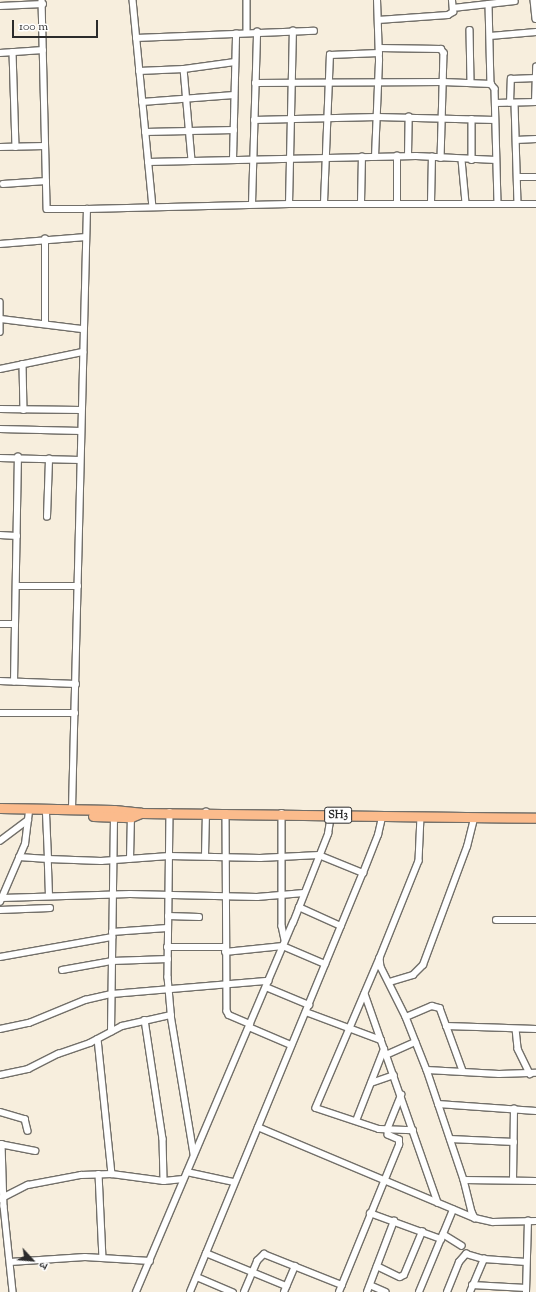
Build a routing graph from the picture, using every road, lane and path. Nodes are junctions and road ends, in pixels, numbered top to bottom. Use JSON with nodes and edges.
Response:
{"nodes":[{"id":1,"x":133,"y":0,"type":"edge"},
{"id":2,"x":247,"y":0,"type":"edge"},
{"id":3,"x":377,"y":0,"type":"edge"},
{"id":4,"x":452,"y":0,"type":"edge"},
{"id":5,"x":534,"y":0,"type":"edge"},
{"id":6,"x":515,"y":1,"type":"dead end"},
{"id":7,"x":42,"y":2,"type":"edge"},
{"id":8,"x":489,"y":4,"type":"junction"},
{"id":9,"x":0,"y":6,"type":"edge"},
{"id":10,"x":453,"y":8,"type":"junction"},
{"id":11,"x":536,"y":19,"type":"edge"},
{"id":12,"x":378,"y":20,"type":"junction"},
{"id":13,"x":470,"y":30,"type":"dead end"},
{"id":14,"x":314,"y":31,"type":"dead end"},
{"id":15,"x":257,"y":32,"type":"junction"},
{"id":16,"x":293,"y":32,"type":"junction"},
{"id":17,"x":536,"y":32,"type":"edge"},
{"id":18,"x":247,"y":33,"type":"junction"},
{"id":19,"x":236,"y":34,"type":"junction"},
{"id":20,"x":490,"y":36,"type":"junction"},
{"id":21,"x":136,"y":38,"type":"junction"},
{"id":22,"x":44,"y":50,"type":"junction"},
{"id":23,"x":379,"y":51,"type":"junction"},
{"id":24,"x":0,"y":52,"type":"edge"},
{"id":25,"x":14,"y":52,"type":"junction"},
{"id":26,"x":235,"y":62,"type":"junction"},
{"id":27,"x":536,"y":67,"type":"edge"},
{"id":28,"x":184,"y":69,"type":"junction"},
{"id":29,"x":139,"y":71,"type":"junction"},
{"id":30,"x":536,"y":78,"type":"edge"},
{"id":31,"x":442,"y":82,"type":"junction"},
{"id":32,"x":255,"y":83,"type":"junction"},
{"id":33,"x":471,"y":83,"type":"junction"},
{"id":34,"x":292,"y":84,"type":"junction"},
{"id":35,"x":328,"y":84,"type":"junction"},
{"id":36,"x":378,"y":84,"type":"junction"},
{"id":37,"x":491,"y":84,"type":"junction"},
{"id":38,"x":234,"y":95,"type":"junction"},
{"id":39,"x":186,"y":98,"type":"junction"},
{"id":40,"x":142,"y":102,"type":"junction"},
{"id":41,"x":535,"y":102,"type":"edge"},
{"id":42,"x":495,"y":103,"type":"junction"},
{"id":43,"x":512,"y":103,"type":"junction"},
{"id":44,"x":377,"y":117,"type":"junction"},
{"id":45,"x":409,"y":117,"type":"junction"},
{"id":46,"x":328,"y":118,"type":"junction"},
{"id":47,"x":442,"y":118,"type":"junction"},
{"id":48,"x":291,"y":119,"type":"junction"},
{"id":49,"x":472,"y":119,"type":"junction"},
{"id":50,"x":254,"y":120,"type":"junction"},
{"id":51,"x":495,"y":120,"type":"junction"},
{"id":52,"x":234,"y":130,"type":"junction"},
{"id":53,"x":145,"y":132,"type":"junction"},
{"id":54,"x":190,"y":132,"type":"junction"},
{"id":55,"x":536,"y":139,"type":"edge"},
{"id":56,"x":516,"y":140,"type":"junction"},
{"id":57,"x":46,"y":146,"type":"junction"},
{"id":58,"x":0,"y":147,"type":"edge"},
{"id":59,"x":16,"y":147,"type":"junction"},
{"id":60,"x":397,"y":156,"type":"junction"},
{"id":61,"x":408,"y":156,"type":"junction"},
{"id":62,"x":362,"y":157,"type":"junction"},
{"id":63,"x":375,"y":157,"type":"junction"},
{"id":64,"x":432,"y":157,"type":"junction"},
{"id":65,"x":327,"y":158,"type":"junction"},
{"id":66,"x":441,"y":158,"type":"junction"},
{"id":67,"x":289,"y":159,"type":"junction"},
{"id":68,"x":233,"y":160,"type":"junction"},
{"id":69,"x":253,"y":160,"type":"junction"},
{"id":70,"x":462,"y":160,"type":"junction"},
{"id":71,"x":472,"y":160,"type":"junction"},
{"id":72,"x":496,"y":160,"type":"junction"},
{"id":73,"x":192,"y":161,"type":"junction"},
{"id":74,"x":148,"y":162,"type":"junction"},
{"id":75,"x":517,"y":177,"type":"junction"},
{"id":76,"x":536,"y":177,"type":"edge"},
{"id":77,"x":46,"y":181,"type":"junction"},
{"id":78,"x":3,"y":184,"type":"dead end"},
{"id":79,"x":324,"y":203,"type":"junction"},
{"id":80,"x":362,"y":203,"type":"junction"},
{"id":81,"x":397,"y":203,"type":"junction"},
{"id":82,"x":431,"y":203,"type":"junction"},
{"id":83,"x":466,"y":203,"type":"junction"},
{"id":84,"x":252,"y":204,"type":"junction"},
{"id":85,"x":289,"y":204,"type":"junction"},
{"id":86,"x":498,"y":204,"type":"junction"},
{"id":87,"x":518,"y":204,"type":"junction"},
{"id":88,"x":536,"y":204,"type":"edge"},
{"id":89,"x":153,"y":206,"type":"junction"},
{"id":90,"x":87,"y":210,"type":"junction"},
{"id":91,"x":86,"y":237,"type":"junction"},
{"id":92,"x":45,"y":239,"type":"junction"},
{"id":93,"x":0,"y":244,"type":"edge"},
{"id":94,"x":0,"y":302,"type":"edge"},
{"id":95,"x":1,"y":318,"type":"edge"},
{"id":96,"x":45,"y":322,"type":"junction"},
{"id":97,"x":83,"y":329,"type":"junction"},
{"id":98,"x":0,"y":332,"type":"edge"},
{"id":99,"x":83,"y":352,"type":"junction"},
{"id":100,"x":23,"y":364,"type":"junction"},
{"id":101,"x":0,"y":369,"type":"edge"},
{"id":102,"x":0,"y":409,"type":"edge"},
{"id":103,"x":24,"y":410,"type":"junction"},
{"id":104,"x":81,"y":410,"type":"junction"},
{"id":105,"x":0,"y":429,"type":"edge"},
{"id":106,"x":81,"y":431,"type":"junction"},
{"id":107,"x":18,"y":457,"type":"junction"},
{"id":108,"x":0,"y":458,"type":"edge"},
{"id":109,"x":50,"y":459,"type":"junction"},
{"id":110,"x":80,"y":460,"type":"junction"},
{"id":111,"x":47,"y":517,"type":"dead end"},
{"id":112,"x":0,"y":535,"type":"edge"},
{"id":113,"x":17,"y":536,"type":"junction"},
{"id":114,"x":16,"y":586,"type":"junction"},
{"id":115,"x":78,"y":586,"type":"junction"},
{"id":116,"x":0,"y":624,"type":"edge"},
{"id":117,"x":15,"y":624,"type":"junction"},
{"id":118,"x":0,"y":681,"type":"edge"},
{"id":119,"x":14,"y":682,"type":"junction"},
{"id":120,"x":76,"y":684,"type":"junction"},
{"id":121,"x":0,"y":713,"type":"edge"},
{"id":122,"x":75,"y":713,"type":"junction"},
{"id":123,"x":0,"y":808,"type":"edge"},
{"id":124,"x":72,"y":809,"type":"junction"},
{"id":125,"x":170,"y":812,"type":"junction"},
{"id":126,"x":206,"y":812,"type":"junction"},
{"id":127,"x":226,"y":812,"type":"junction"},
{"id":128,"x":0,"y":813,"type":"edge"},
{"id":129,"x":131,"y":813,"type":"junction"},
{"id":130,"x":282,"y":813,"type":"junction"},
{"id":131,"x":46,"y":814,"type":"junction"},
{"id":132,"x":331,"y":814,"type":"junction"},
{"id":133,"x":114,"y":816,"type":"junction"},
{"id":134,"x":382,"y":816,"type":"junction"},
{"id":135,"x":29,"y":817,"type":"junction"},
{"id":136,"x":421,"y":817,"type":"junction"},
{"id":137,"x":474,"y":818,"type":"junction"},
{"id":138,"x":536,"y":818,"type":"edge"},
{"id":139,"x":0,"y":841,"type":"edge"},
{"id":140,"x":319,"y":855,"type":"junction"},
{"id":141,"x":169,"y":856,"type":"junction"},
{"id":142,"x":205,"y":856,"type":"junction"},
{"id":143,"x":225,"y":857,"type":"junction"},
{"id":144,"x":19,"y":858,"type":"junction"},
{"id":145,"x":282,"y":858,"type":"junction"},
{"id":146,"x":48,"y":859,"type":"junction"},
{"id":147,"x":130,"y":859,"type":"junction"},
{"id":148,"x":113,"y":860,"type":"junction"},
{"id":149,"x":363,"y":873,"type":"junction"},
{"id":150,"x":304,"y":893,"type":"junction"},
{"id":151,"x":112,"y":895,"type":"junction"},
{"id":152,"x":168,"y":895,"type":"junction"},
{"id":153,"x":281,"y":895,"type":"junction"},
{"id":154,"x":49,"y":896,"type":"junction"},
{"id":155,"x":225,"y":897,"type":"junction"},
{"id":156,"x":1,"y":900,"type":"edge"},
{"id":157,"x":299,"y":907,"type":"junction"},
{"id":158,"x":50,"y":908,"type":"dead end"},
{"id":159,"x":0,"y":910,"type":"edge"},
{"id":160,"x":168,"y":916,"type":"junction"},
{"id":161,"x":199,"y":917,"type":"dead end"},
{"id":162,"x":496,"y":920,"type":"dead end"},
{"id":163,"x":536,"y":920,"type":"edge"},
{"id":164,"x":341,"y":926,"type":"junction"},
{"id":165,"x":167,"y":928,"type":"junction"},
{"id":166,"x":112,"y":934,"type":"junction"},
{"id":167,"x":284,"y":943,"type":"junction"},
{"id":168,"x":167,"y":947,"type":"junction"},
{"id":169,"x":225,"y":949,"type":"junction"},
{"id":170,"x":0,"y":957,"type":"edge"},
{"id":171,"x":380,"y":958,"type":"junction"},
{"id":172,"x":168,"y":959,"type":"junction"},
{"id":173,"x":112,"y":961,"type":"junction"},
{"id":174,"x":325,"y":964,"type":"junction"},
{"id":175,"x":62,"y":970,"type":"dead end"},
{"id":176,"x":268,"y":981,"type":"junction"},
{"id":177,"x":390,"y":982,"type":"junction"},
{"id":178,"x":227,"y":985,"type":"junction"},
{"id":179,"x":266,"y":987,"type":"junction"},
{"id":180,"x":169,"y":988,"type":"junction"},
{"id":181,"x":112,"y":994,"type":"junction"},
{"id":182,"x":364,"y":994,"type":"junction"},
{"id":183,"x":309,"y":1005,"type":"junction"},
{"id":184,"x":306,"y":1012,"type":"junction"},
{"id":185,"x":171,"y":1015,"type":"junction"},
{"id":186,"x":406,"y":1017,"type":"junction"},
{"id":187,"x":145,"y":1020,"type":"junction"},
{"id":188,"x":249,"y":1025,"type":"junction"},
{"id":189,"x":446,"y":1026,"type":"junction"},
{"id":190,"x":0,"y":1029,"type":"edge"},
{"id":191,"x":516,"y":1029,"type":"junction"},
{"id":192,"x":536,"y":1029,"type":"edge"},
{"id":193,"x":350,"y":1030,"type":"junction"},
{"id":194,"x":111,"y":1032,"type":"junction"},
{"id":195,"x":98,"y":1039,"type":"junction"},
{"id":196,"x":381,"y":1040,"type":"junction"},
{"id":197,"x":415,"y":1042,"type":"junction"},
{"id":198,"x":291,"y":1045,"type":"junction"},
{"id":199,"x":384,"y":1048,"type":"junction"},
{"id":200,"x":386,"y":1055,"type":"junction"},
{"id":201,"x":426,"y":1070,"type":"junction"},
{"id":202,"x":464,"y":1071,"type":"junction"},
{"id":203,"x":533,"y":1073,"type":"edge"},
{"id":204,"x":0,"y":1075,"type":"edge"},
{"id":205,"x":394,"y":1075,"type":"junction"},
{"id":206,"x":371,"y":1083,"type":"junction"},
{"id":207,"x":401,"y":1095,"type":"junction"},
{"id":208,"x":438,"y":1104,"type":"junction"},
{"id":209,"x":514,"y":1109,"type":"junction"},
{"id":210,"x":536,"y":1111,"type":"edge"},
{"id":211,"x":0,"y":1112,"type":"edge"},
{"id":212,"x":356,"y":1121,"type":"junction"},
{"id":213,"x":258,"y":1127,"type":"junction"},
{"id":214,"x":386,"y":1130,"type":"junction"},
{"id":215,"x":413,"y":1130,"type":"junction"},
{"id":216,"x":28,"y":1131,"type":"dead end"},
{"id":217,"x":450,"y":1139,"type":"junction"},
{"id":218,"x":514,"y":1142,"type":"junction"},
{"id":219,"x":1,"y":1144,"type":"edge"},
{"id":220,"x":35,"y":1151,"type":"dead end"},
{"id":221,"x":194,"y":1154,"type":"junction"},
{"id":222,"x":187,"y":1172,"type":"junction"},
{"id":223,"x":100,"y":1174,"type":"junction"},
{"id":224,"x":112,"y":1174,"type":"junction"},
{"id":225,"x":183,"y":1179,"type":"junction"},
{"id":226,"x":464,"y":1180,"type":"junction"},
{"id":227,"x":513,"y":1180,"type":"junction"},
{"id":228,"x":164,"y":1181,"type":"junction"},
{"id":229,"x":536,"y":1181,"type":"edge"},
{"id":230,"x":234,"y":1182,"type":"junction"},
{"id":231,"x":386,"y":1182,"type":"junction"},
{"id":232,"x":2,"y":1198,"type":"edge"},
{"id":233,"x":438,"y":1203,"type":"junction"},
{"id":234,"x":453,"y":1210,"type":"junction"},
{"id":235,"x":370,"y":1213,"type":"junction"},
{"id":236,"x":476,"y":1218,"type":"junction"},
{"id":237,"x":394,"y":1221,"type":"junction"},
{"id":238,"x":528,"y":1221,"type":"junction"},
{"id":239,"x":536,"y":1221,"type":"edge"},
{"id":240,"x":422,"y":1232,"type":"junction"},
{"id":241,"x":442,"y":1237,"type":"junction"},
{"id":242,"x":462,"y":1246,"type":"dead end"},
{"id":243,"x":206,"y":1253,"type":"junction"},
{"id":244,"x":103,"y":1258,"type":"junction"},
{"id":245,"x":484,"y":1259,"type":"junction"},
{"id":246,"x":150,"y":1261,"type":"junction"},
{"id":247,"x":10,"y":1262,"type":"junction"},
{"id":248,"x":526,"y":1262,"type":"junction"},
{"id":249,"x":295,"y":1266,"type":"junction"},
{"id":250,"x":377,"y":1266,"type":"junction"},
{"id":251,"x":252,"y":1272,"type":"junction"},
{"id":252,"x":197,"y":1277,"type":"junction"},
{"id":253,"x":342,"y":1285,"type":"junction"},
{"id":254,"x":370,"y":1285,"type":"junction"},
{"id":255,"x":472,"y":1285,"type":"junction"},
{"id":256,"x":285,"y":1289,"type":"edge"},
{"id":257,"x":526,"y":1290,"type":"edge"},
{"id":258,"x":13,"y":1292,"type":"edge"},
{"id":259,"x":136,"y":1292,"type":"edge"},
{"id":260,"x":190,"y":1292,"type":"edge"},
{"id":261,"x":232,"y":1292,"type":"edge"},
{"id":262,"x":244,"y":1292,"type":"edge"},
{"id":263,"x":339,"y":1292,"type":"edge"},
{"id":264,"x":367,"y":1292,"type":"edge"},
{"id":265,"x":386,"y":1292,"type":"edge"},
{"id":266,"x":419,"y":1292,"type":"edge"},
{"id":267,"x":447,"y":1292,"type":"edge"},
{"id":268,"x":470,"y":1292,"type":"edge"}],
"edges":[{"from":1,"to":21,"type":"street"},
{"from":2,"to":18,"type":"street"},
{"from":3,"to":12,"type":"street"},
{"from":4,"to":10,"type":"street"},
{"from":5,"to":11,"type":"street"},
{"from":6,"to":8,"type":"street"},
{"from":7,"to":9,"type":"street"},
{"from":7,"to":22,"type":"street"},
{"from":8,"to":10,"type":"street"},
{"from":8,"to":20,"type":"street"},
{"from":10,"to":12,"type":"street"},
{"from":12,"to":23,"type":"street"},
{"from":13,"to":33,"type":"street"},
{"from":14,"to":16,"type":"street"},
{"from":15,"to":16,"type":"street"},
{"from":15,"to":18,"type":"street"},
{"from":15,"to":32,"type":"street"},
{"from":16,"to":34,"type":"street"},
{"from":17,"to":20,"type":"street"},
{"from":18,"to":19,"type":"street"},
{"from":19,"to":21,"type":"street"},
{"from":19,"to":26,"type":"street"},
{"from":20,"to":37,"type":"street"},
{"from":21,"to":29,"type":"street"},
{"from":22,"to":25,"type":"street"},
{"from":22,"to":57,"type":"street"},
{"from":23,"to":31,"type":"street"},
{"from":23,"to":35,"type":"street"},
{"from":23,"to":36,"type":"street"},
{"from":24,"to":25,"type":"street"},
{"from":25,"to":59,"type":"street"},
{"from":26,"to":28,"type":"street"},
{"from":26,"to":38,"type":"street"},
{"from":27,"to":30,"type":"street"},
{"from":28,"to":29,"type":"street"},
{"from":28,"to":39,"type":"street"},
{"from":29,"to":40,"type":"street"},
{"from":30,"to":41,"type":"street"},
{"from":30,"to":43,"type":"street"},
{"from":31,"to":33,"type":"street"},
{"from":31,"to":36,"type":"street"},
{"from":31,"to":47,"type":"street"},
{"from":32,"to":34,"type":"street"},
{"from":32,"to":50,"type":"street"},
{"from":33,"to":37,"type":"street"},
{"from":34,"to":35,"type":"street"},
{"from":34,"to":48,"type":"street"},
{"from":35,"to":36,"type":"street"},
{"from":35,"to":46,"type":"street"},
{"from":36,"to":44,"type":"street"},
{"from":37,"to":42,"type":"street"},
{"from":38,"to":39,"type":"street"},
{"from":38,"to":52,"type":"street"},
{"from":39,"to":40,"type":"street"},
{"from":39,"to":54,"type":"street"},
{"from":40,"to":53,"type":"street"},
{"from":41,"to":43,"type":"street"},
{"from":42,"to":43,"type":"street"},
{"from":42,"to":51,"type":"street"},
{"from":43,"to":56,"type":"street"},
{"from":44,"to":45,"type":"street"},
{"from":44,"to":46,"type":"street"},
{"from":44,"to":63,"type":"street"},
{"from":45,"to":47,"type":"street"},
{"from":45,"to":61,"type":"street"},
{"from":46,"to":48,"type":"street"},
{"from":46,"to":65,"type":"street"},
{"from":47,"to":49,"type":"street"},
{"from":47,"to":66,"type":"street"},
{"from":48,"to":50,"type":"street"},
{"from":48,"to":67,"type":"street"},
{"from":49,"to":51,"type":"street"},
{"from":49,"to":71,"type":"street"},
{"from":50,"to":69,"type":"street"},
{"from":51,"to":72,"type":"street"},
{"from":52,"to":54,"type":"street"},
{"from":52,"to":68,"type":"street"},
{"from":53,"to":54,"type":"street"},
{"from":53,"to":74,"type":"street"},
{"from":54,"to":73,"type":"street"},
{"from":55,"to":56,"type":"street"},
{"from":56,"to":75,"type":"street"},
{"from":57,"to":59,"type":"street"},
{"from":57,"to":77,"type":"street"},
{"from":58,"to":59,"type":"street"},
{"from":60,"to":61,"type":"street"},
{"from":60,"to":63,"type":"street"},
{"from":60,"to":81,"type":"street"},
{"from":61,"to":64,"type":"street"},
{"from":62,"to":63,"type":"street"},
{"from":62,"to":65,"type":"street"},
{"from":62,"to":80,"type":"street"},
{"from":64,"to":66,"type":"street"},
{"from":64,"to":82,"type":"street"},
{"from":65,"to":67,"type":"street"},
{"from":65,"to":79,"type":"street"},
{"from":66,"to":70,"type":"street"},
{"from":67,"to":69,"type":"street"},
{"from":67,"to":85,"type":"street"},
{"from":68,"to":69,"type":"street"},
{"from":68,"to":73,"type":"street"},
{"from":69,"to":84,"type":"street"},
{"from":70,"to":71,"type":"street"},
{"from":70,"to":83,"type":"street"},
{"from":71,"to":72,"type":"street"},
{"from":72,"to":86,"type":"street"},
{"from":73,"to":74,"type":"street"},
{"from":74,"to":89,"type":"street"},
{"from":75,"to":76,"type":"street"},
{"from":75,"to":87,"type":"street"},
{"from":77,"to":78,"type":"street"},
{"from":77,"to":90,"type":"street"},
{"from":79,"to":80,"type":"street"},
{"from":79,"to":85,"type":"street"},
{"from":80,"to":81,"type":"street"},
{"from":81,"to":82,"type":"street"},
{"from":82,"to":83,"type":"street"},
{"from":83,"to":86,"type":"street"},
{"from":84,"to":85,"type":"street"},
{"from":84,"to":89,"type":"street"},
{"from":86,"to":87,"type":"street"},
{"from":87,"to":88,"type":"street"},
{"from":89,"to":90,"type":"street"},
{"from":90,"to":91,"type":"street"},
{"from":91,"to":92,"type":"street"},
{"from":91,"to":97,"type":"street"},
{"from":92,"to":93,"type":"street"},
{"from":92,"to":96,"type":"street"},
{"from":94,"to":95,"type":"street"},
{"from":95,"to":96,"type":"street"},
{"from":95,"to":98,"type":"street"},
{"from":96,"to":97,"type":"street"},
{"from":97,"to":99,"type":"street"},
{"from":99,"to":100,"type":"street"},
{"from":99,"to":104,"type":"street"},
{"from":100,"to":101,"type":"street"},
{"from":100,"to":103,"type":"street"},
{"from":102,"to":103,"type":"street"},
{"from":103,"to":104,"type":"street"},
{"from":104,"to":106,"type":"street"},
{"from":105,"to":106,"type":"street"},
{"from":106,"to":110,"type":"street"},
{"from":107,"to":108,"type":"street"},
{"from":107,"to":109,"type":"street"},
{"from":107,"to":113,"type":"street"},
{"from":109,"to":110,"type":"street"},
{"from":109,"to":111,"type":"street"},
{"from":110,"to":115,"type":"street"},
{"from":112,"to":113,"type":"street"},
{"from":113,"to":114,"type":"street"},
{"from":114,"to":115,"type":"street"},
{"from":114,"to":117,"type":"street"},
{"from":115,"to":120,"type":"street"},
{"from":116,"to":117,"type":"street"},
{"from":117,"to":119,"type":"street"},
{"from":118,"to":119,"type":"street"},
{"from":119,"to":120,"type":"street"},
{"from":120,"to":122,"type":"street"},
{"from":121,"to":122,"type":"street"},
{"from":122,"to":124,"type":"street"},
{"from":123,"to":124,"type":"main road","number":"SH3"},
{"from":124,"to":129,"type":"main road","number":"SH3"},
{"from":125,"to":126,"type":"main road","number":"SH3"},
{"from":125,"to":129,"type":"main road","number":"SH3"},
{"from":125,"to":141,"type":"street"},
{"from":126,"to":127,"type":"main road","number":"SH3"},
{"from":126,"to":142,"type":"street"},
{"from":127,"to":130,"type":"main road","number":"SH3"},
{"from":127,"to":143,"type":"street"},
{"from":128,"to":135,"type":"main road","number":"SH3"},
{"from":129,"to":133,"type":"main road","number":"SH3"},
{"from":129,"to":147,"type":"street"},
{"from":130,"to":132,"type":"main road","number":"SH3"},
{"from":130,"to":145,"type":"street"},
{"from":131,"to":133,"type":"main road","number":"SH3"},
{"from":131,"to":135,"type":"main road","number":"SH3"},
{"from":131,"to":146,"type":"street"},
{"from":132,"to":134,"type":"main road","number":"SH3"},
{"from":132,"to":140,"type":"street"},
{"from":133,"to":148,"type":"street"},
{"from":134,"to":136,"type":"main road","number":"SH3"},
{"from":134,"to":149,"type":"street"},
{"from":135,"to":139,"type":"street"},
{"from":135,"to":144,"type":"street"},
{"from":136,"to":137,"type":"main road","number":"SH3"},
{"from":136,"to":171,"type":"street"},
{"from":137,"to":138,"type":"main road","number":"SH3"},
{"from":137,"to":177,"type":"street"},
{"from":140,"to":145,"type":"street"},
{"from":140,"to":149,"type":"street"},
{"from":140,"to":150,"type":"street"},
{"from":141,"to":142,"type":"street"},
{"from":141,"to":147,"type":"street"},
{"from":141,"to":152,"type":"street"},
{"from":142,"to":143,"type":"street"},
{"from":143,"to":145,"type":"street"},
{"from":143,"to":155,"type":"street"},
{"from":144,"to":146,"type":"street"},
{"from":144,"to":156,"type":"street"},
{"from":145,"to":153,"type":"street"},
{"from":146,"to":148,"type":"street"},
{"from":146,"to":154,"type":"street"},
{"from":147,"to":148,"type":"street"},
{"from":148,"to":151,"type":"street"},
{"from":149,"to":164,"type":"street"},
{"from":150,"to":153,"type":"street"},
{"from":150,"to":157,"type":"street"},
{"from":151,"to":152,"type":"street"},
{"from":151,"to":154,"type":"street"},
{"from":151,"to":166,"type":"street"},
{"from":152,"to":155,"type":"street"},
{"from":152,"to":160,"type":"street"},
{"from":153,"to":155,"type":"street"},
{"from":153,"to":167,"type":"street"},
{"from":154,"to":156,"type":"street"},
{"from":155,"to":169,"type":"street"},
{"from":157,"to":164,"type":"street"},
{"from":157,"to":167,"type":"street"},
{"from":158,"to":159,"type":"street"},
{"from":160,"to":161,"type":"street"},
{"from":160,"to":165,"type":"street"},
{"from":162,"to":163,"type":"street"},
{"from":164,"to":174,"type":"street"},
{"from":165,"to":166,"type":"street"},
{"from":165,"to":168,"type":"street"},
{"from":166,"to":170,"type":"street"},
{"from":166,"to":173,"type":"street"},
{"from":167,"to":169,"type":"street"},
{"from":167,"to":174,"type":"street"},
{"from":167,"to":176,"type":"street"},
{"from":168,"to":169,"type":"street"},
{"from":168,"to":172,"type":"street"},
{"from":169,"to":178,"type":"street"},
{"from":171,"to":177,"type":"street"},
{"from":171,"to":182,"type":"street"},
{"from":172,"to":173,"type":"street"},
{"from":172,"to":180,"type":"street"},
{"from":173,"to":175,"type":"street"},
{"from":173,"to":181,"type":"street"},
{"from":174,"to":183,"type":"street"},
{"from":176,"to":178,"type":"street"},
{"from":176,"to":179,"type":"street"},
{"from":177,"to":186,"type":"street"},
{"from":178,"to":180,"type":"street"},
{"from":178,"to":188,"type":"street"},
{"from":179,"to":183,"type":"street"},
{"from":179,"to":188,"type":"street"},
{"from":180,"to":181,"type":"street"},
{"from":180,"to":185,"type":"street"},
{"from":181,"to":190,"type":"street"},
{"from":181,"to":194,"type":"street"},
{"from":182,"to":193,"type":"street"},
{"from":182,"to":196,"type":"street"},
{"from":183,"to":184,"type":"street"},
{"from":184,"to":193,"type":"street"},
{"from":184,"to":198,"type":"street"},
{"from":185,"to":187,"type":"street"},
{"from":185,"to":221,"type":"street"},
{"from":186,"to":189,"type":"street"},
{"from":186,"to":197,"type":"street"},
{"from":187,"to":194,"type":"street"},
{"from":187,"to":228,"type":"street"},
{"from":188,"to":198,"type":"street"},
{"from":188,"to":221,"type":"street"},
{"from":189,"to":191,"type":"street"},
{"from":189,"to":202,"type":"street"},
{"from":191,"to":192,"type":"street"},
{"from":191,"to":203,"type":"street"},
{"from":193,"to":196,"type":"street"},
{"from":193,"to":212,"type":"street"},
{"from":194,"to":195,"type":"street"},
{"from":195,"to":204,"type":"street"},
{"from":195,"to":224,"type":"street"},
{"from":196,"to":199,"type":"street"},
{"from":197,"to":200,"type":"street"},
{"from":197,"to":201,"type":"street"},
{"from":198,"to":213,"type":"street"},
{"from":199,"to":200,"type":"street"},
{"from":199,"to":206,"type":"street"},
{"from":200,"to":205,"type":"street"},
{"from":201,"to":202,"type":"street"},
{"from":201,"to":208,"type":"street"},
{"from":202,"to":203,"type":"street"},
{"from":205,"to":206,"type":"street"},
{"from":205,"to":207,"type":"street"},
{"from":206,"to":212,"type":"street"},
{"from":207,"to":214,"type":"street"},
{"from":207,"to":215,"type":"street"},
{"from":208,"to":209,"type":"street"},
{"from":208,"to":217,"type":"street"},
{"from":209,"to":210,"type":"street"},
{"from":209,"to":218,"type":"street"},
{"from":211,"to":216,"type":"street"},
{"from":212,"to":214,"type":"street"},
{"from":213,"to":230,"type":"street"},
{"from":213,"to":231,"type":"street"},
{"from":214,"to":215,"type":"street"},
{"from":214,"to":231,"type":"street"},
{"from":215,"to":233,"type":"street"},
{"from":217,"to":218,"type":"street"},
{"from":217,"to":226,"type":"street"},
{"from":218,"to":227,"type":"street"},
{"from":219,"to":220,"type":"street"},
{"from":219,"to":232,"type":"street"},
{"from":221,"to":222,"type":"street"},
{"from":222,"to":225,"type":"street"},
{"from":222,"to":230,"type":"street"},
{"from":223,"to":224,"type":"street"},
{"from":223,"to":232,"type":"street"},
{"from":223,"to":244,"type":"street"},
{"from":224,"to":228,"type":"street"},
{"from":225,"to":228,"type":"street"},
{"from":225,"to":246,"type":"street"},
{"from":226,"to":227,"type":"street"},
{"from":226,"to":236,"type":"street"},
{"from":227,"to":229,"type":"street"},
{"from":230,"to":243,"type":"street"},
{"from":231,"to":233,"type":"street"},
{"from":231,"to":235,"type":"street"},
{"from":232,"to":247,"type":"street"},
{"from":233,"to":234,"type":"street"},
{"from":234,"to":236,"type":"street"},
{"from":234,"to":241,"type":"street"},
{"from":235,"to":237,"type":"street"},
{"from":235,"to":253,"type":"street"},
{"from":236,"to":238,"type":"street"},
{"from":237,"to":240,"type":"street"},
{"from":237,"to":250,"type":"street"},
{"from":238,"to":239,"type":"street"},
{"from":238,"to":248,"type":"street"},
{"from":240,"to":241,"type":"street"},
{"from":240,"to":250,"type":"street"},
{"from":241,"to":242,"type":"street"},
{"from":241,"to":266,"type":"street"},
{"from":243,"to":251,"type":"street"},
{"from":243,"to":252,"type":"street"},
{"from":244,"to":246,"type":"street"},
{"from":244,"to":247,"type":"street"},
{"from":245,"to":248,"type":"street"},
{"from":245,"to":255,"type":"street"},
{"from":245,"to":267,"type":"street"},
{"from":246,"to":259,"type":"street"},
{"from":247,"to":258,"type":"street"},
{"from":248,"to":257,"type":"street"},
{"from":249,"to":251,"type":"street"},
{"from":249,"to":253,"type":"street"},
{"from":249,"to":256,"type":"street"},
{"from":250,"to":254,"type":"street"},
{"from":251,"to":256,"type":"street"},
{"from":251,"to":262,"type":"street"},
{"from":252,"to":260,"type":"street"},
{"from":252,"to":261,"type":"street"},
{"from":253,"to":263,"type":"street"},
{"from":254,"to":264,"type":"street"},
{"from":254,"to":265,"type":"street"},
{"from":255,"to":257,"type":"street"},
{"from":255,"to":268,"type":"street"}]}
